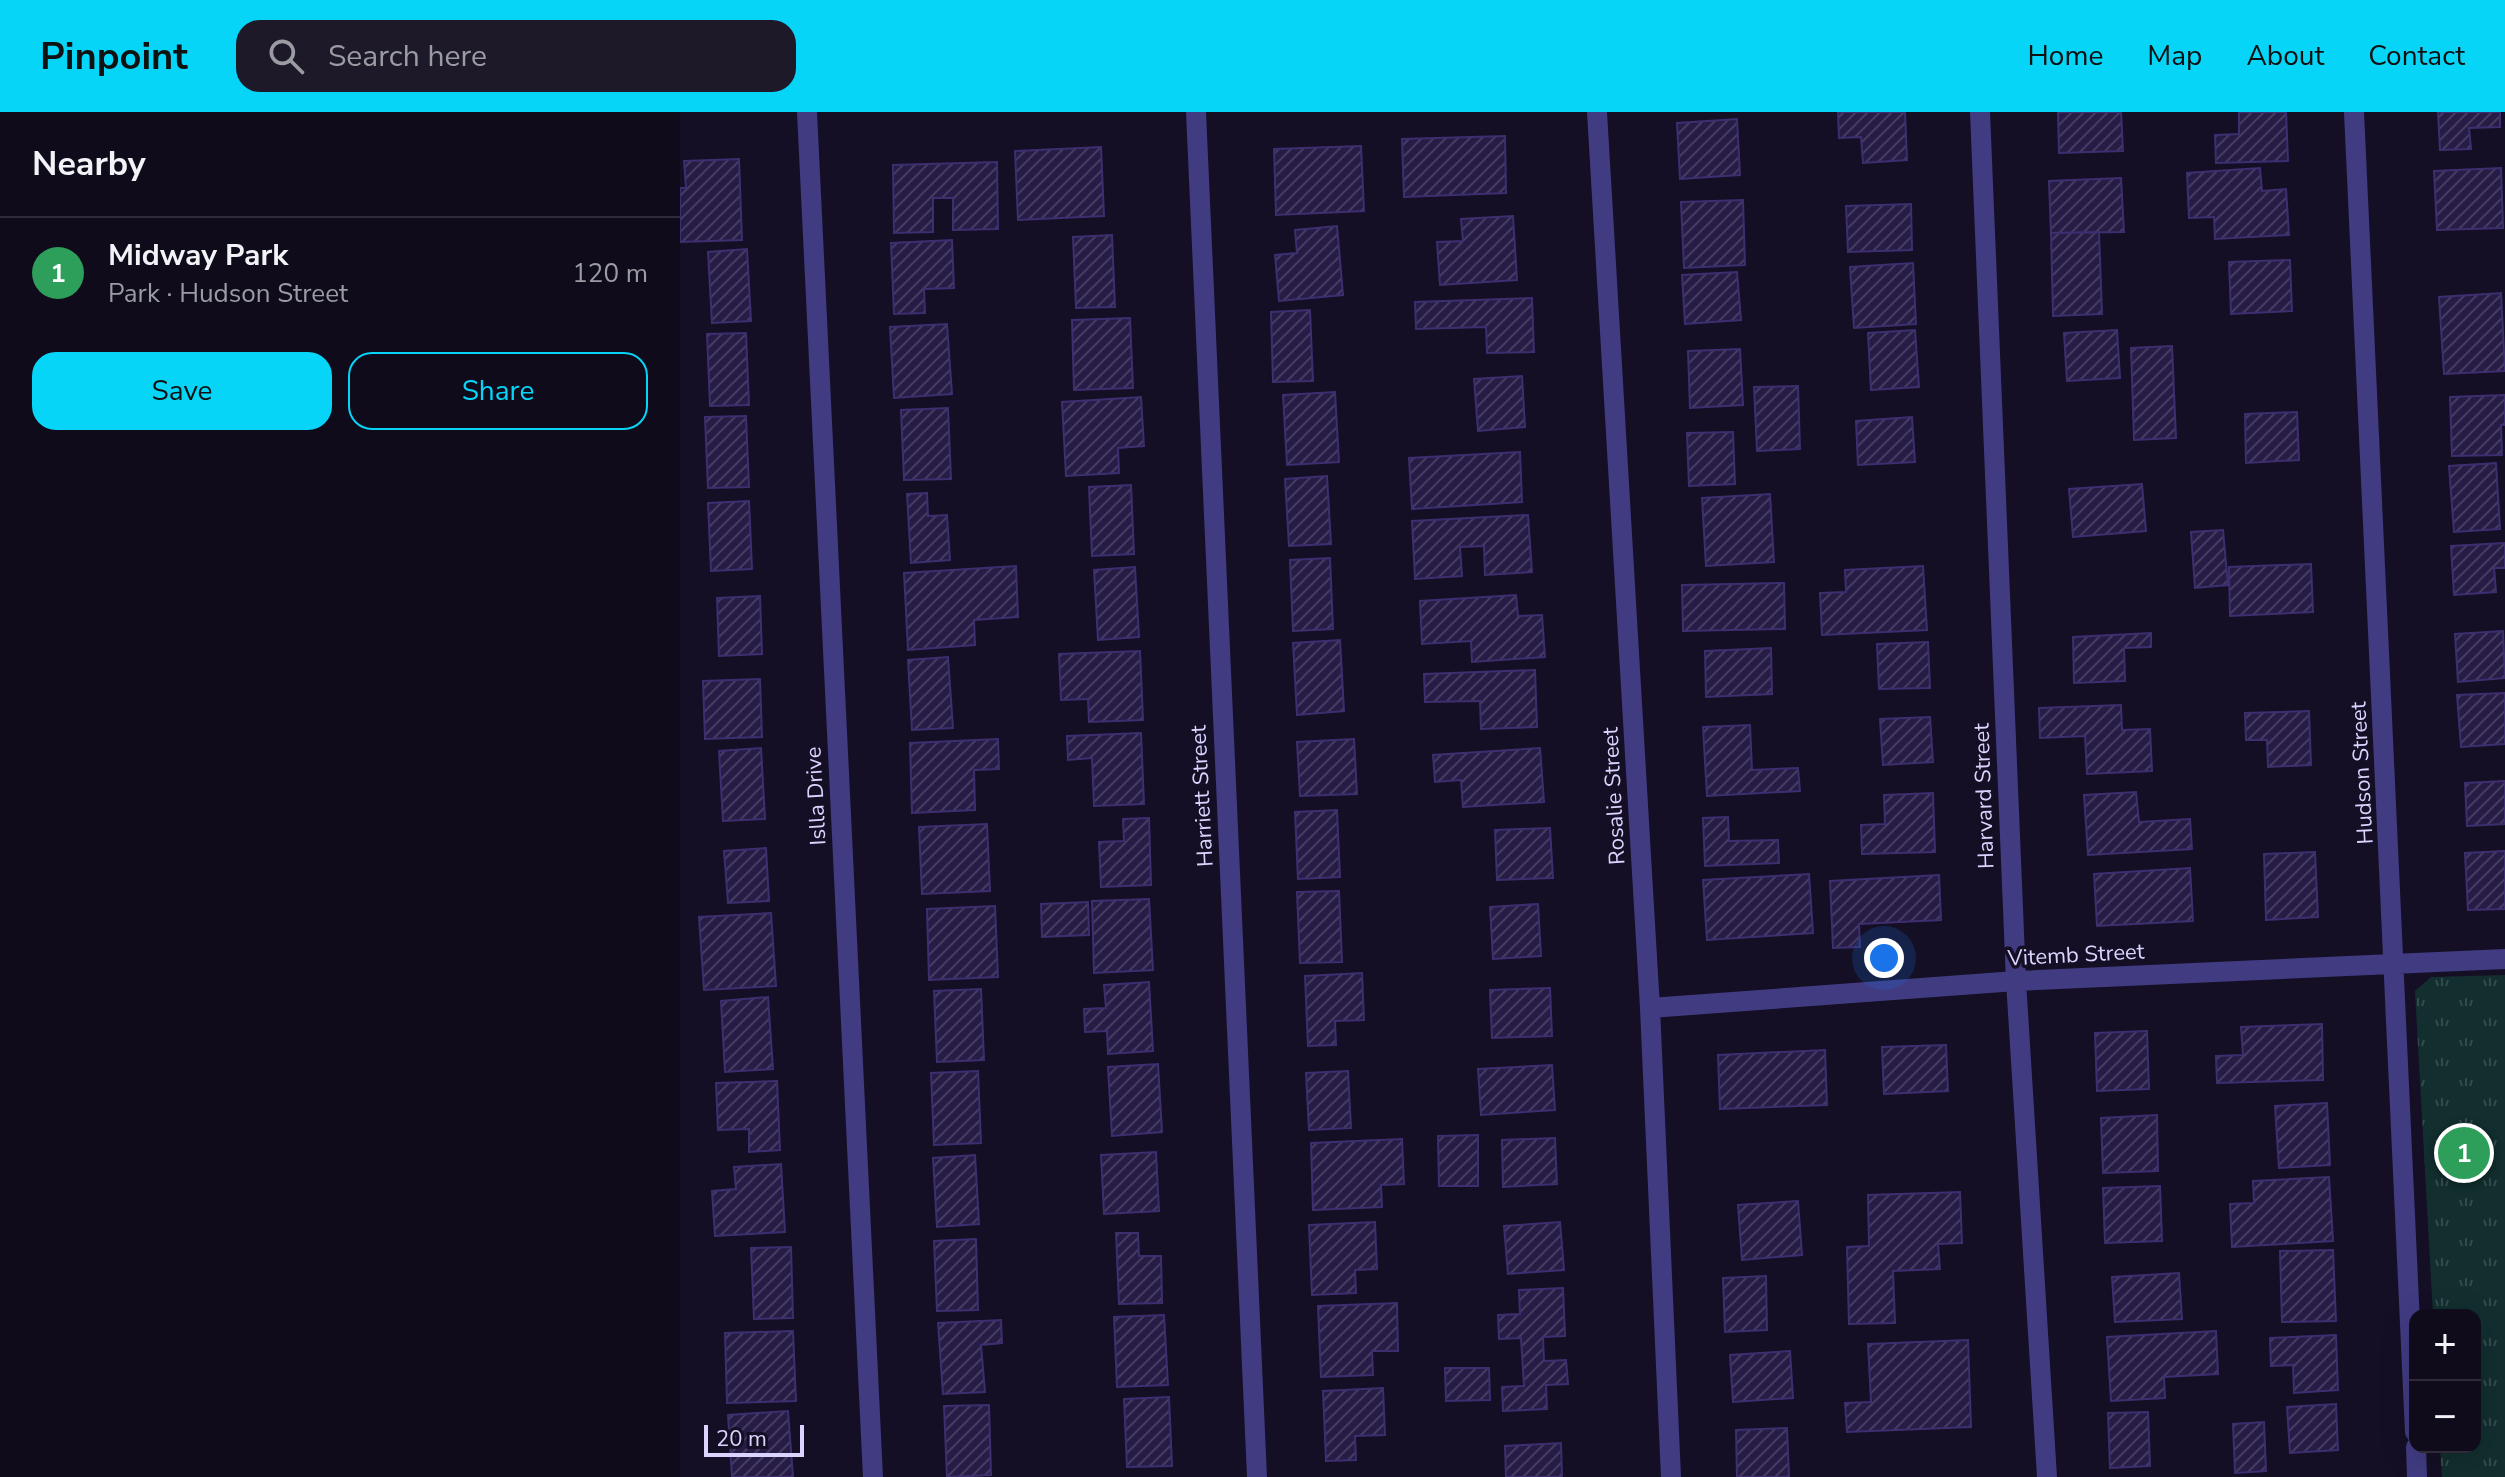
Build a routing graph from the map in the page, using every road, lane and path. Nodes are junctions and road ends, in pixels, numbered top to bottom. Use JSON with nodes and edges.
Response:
{"nodes":[{"id":1,"x":807,"y":112,"type":"edge"},
{"id":2,"x":1196,"y":112,"type":"edge"},
{"id":3,"x":1597,"y":112,"type":"edge"},
{"id":4,"x":1980,"y":112,"type":"edge"},
{"id":5,"x":2354,"y":112,"type":"edge"},
{"id":6,"x":2505,"y":959,"type":"edge"},
{"id":7,"x":2395,"y":964,"type":"junction"},
{"id":8,"x":2016,"y":981,"type":"junction"},
{"id":9,"x":1650,"y":1008,"type":"junction"},
{"id":10,"x":2413,"y":1381,"type":"edge"},
{"id":11,"x":2416,"y":1453,"type":"edge"},
{"id":12,"x":873,"y":1477,"type":"edge"},
{"id":13,"x":1257,"y":1477,"type":"edge"},
{"id":14,"x":1671,"y":1477,"type":"edge"},
{"id":15,"x":2047,"y":1477,"type":"edge"},
{"id":16,"x":2417,"y":1477,"type":"edge"}],
"edges":[{"from":1,"to":12,"type":"street","name":"Islla Drive"},
{"from":2,"to":13,"type":"street","name":"Harriett Street"},
{"from":3,"to":9,"type":"street","name":"Rosalie Street"},
{"from":4,"to":8,"type":"street","name":"Harvard Street"},
{"from":5,"to":7,"type":"street","name":"Hudson Street"},
{"from":6,"to":7,"type":"street","name":"Vitemb Street"},
{"from":7,"to":8,"type":"street","name":"Vitemb Street"},
{"from":7,"to":10,"type":"street","name":"Hudson Street"},
{"from":8,"to":9,"type":"street","name":"Vitemb Street"},
{"from":8,"to":15,"type":"street","name":"Harvard Street"},
{"from":9,"to":14,"type":"street","name":"Rosalie Street"},
{"from":11,"to":16,"type":"street"}]}
